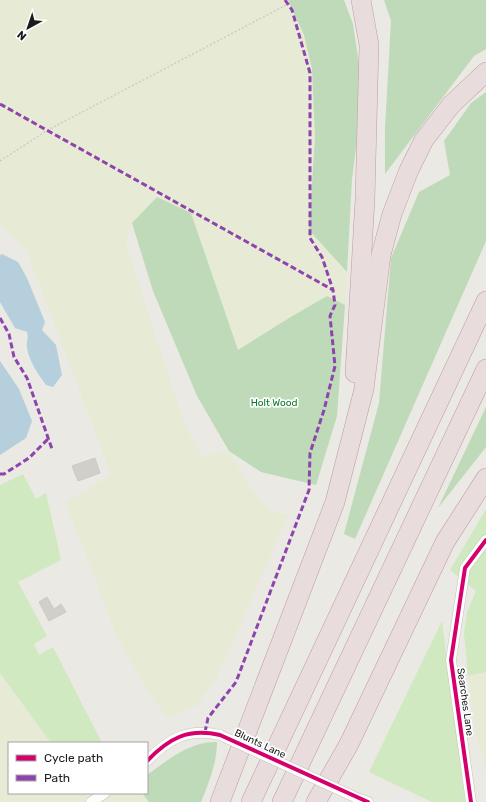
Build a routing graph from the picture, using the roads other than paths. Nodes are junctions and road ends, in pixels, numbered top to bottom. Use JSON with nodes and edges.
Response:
{"nodes":[{"id":1,"x":361,"y":0,"type":"edge"},
{"id":2,"x":486,"y":72,"type":"edge"},
{"id":3,"x":486,"y":301,"type":"edge"},
{"id":4,"x":486,"y":369,"type":"edge"},
{"id":5,"x":345,"y":470,"type":"junction"},
{"id":6,"x":486,"y":478,"type":"edge"},
{"id":7,"x":480,"y":489,"type":"edge"},
{"id":8,"x":486,"y":540,"type":"edge"},
{"id":9,"x":148,"y":760,"type":"edge"},
{"id":10,"x":103,"y":794,"type":"edge"},
{"id":11,"x":91,"y":802,"type":"edge"},
{"id":12,"x":220,"y":802,"type":"edge"},
{"id":13,"x":251,"y":802,"type":"edge"},
{"id":14,"x":282,"y":802,"type":"edge"},
{"id":15,"x":316,"y":802,"type":"edge"},
{"id":16,"x":368,"y":802,"type":"edge"},
{"id":17,"x":471,"y":802,"type":"edge"}],
"edges":[{"from":1,"to":5,"type":"highway"},
{"from":2,"to":5,"type":"highway"},
{"from":3,"to":13,"type":"highway"},
{"from":4,"to":14,"type":"highway"},
{"from":5,"to":12,"type":"highway"},
{"from":6,"to":7,"type":"highway"},
{"from":7,"to":15,"type":"highway"},
{"from":8,"to":17,"type":"street","name":"Searches Lane"},
{"from":9,"to":16,"type":"street","name":"Blunts Lane","bridge":true},
{"from":10,"to":11,"type":"street"}]}
